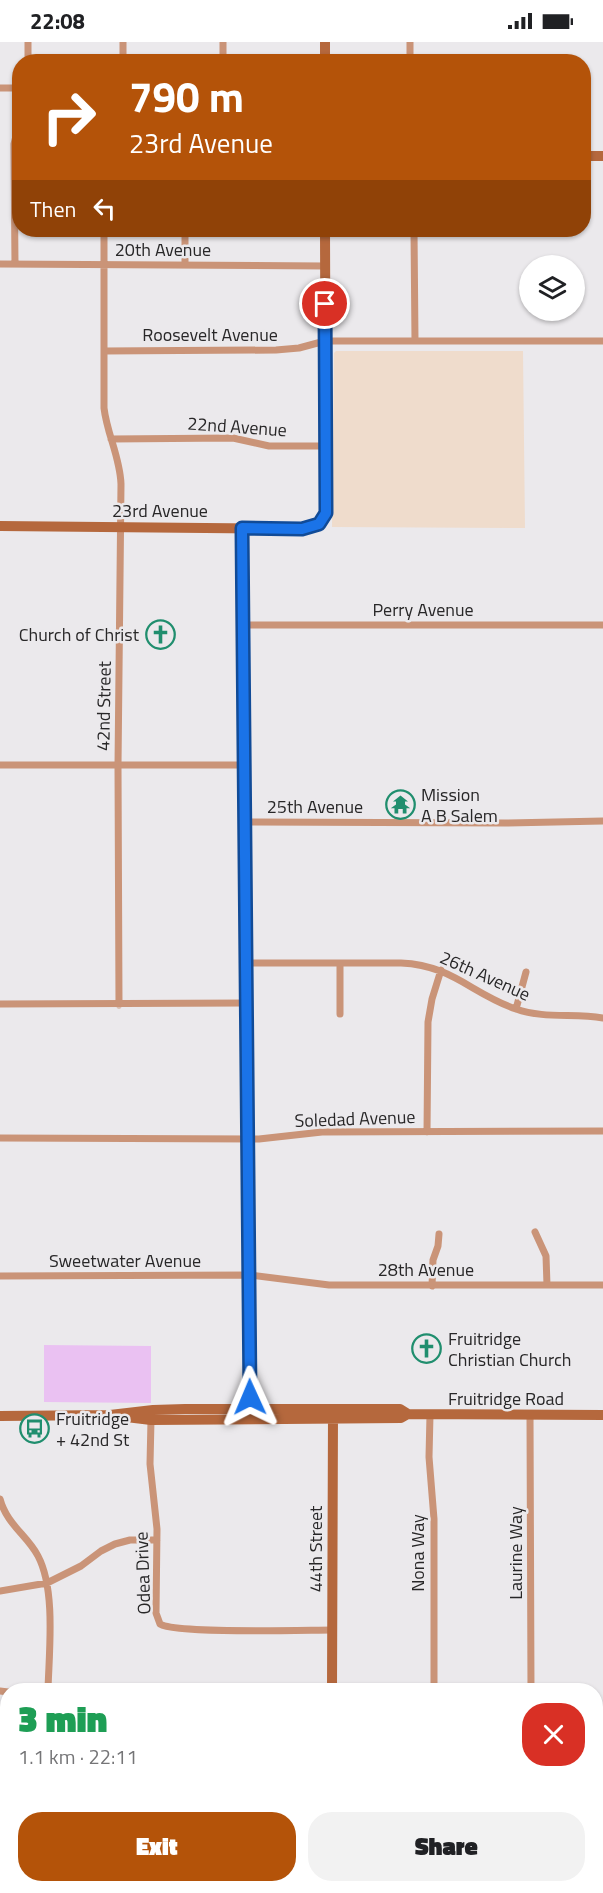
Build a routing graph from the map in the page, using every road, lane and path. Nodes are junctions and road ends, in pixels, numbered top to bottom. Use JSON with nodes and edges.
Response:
{"nodes":[{"id":1,"x":15,"y":237,"type":"edge"},
{"id":2,"x":104,"y":237,"type":"edge"},
{"id":3,"x":185,"y":237,"type":"edge"},
{"id":4,"x":325,"y":237,"type":"edge"},
{"id":5,"x":414,"y":237,"type":"edge"},
{"id":6,"x":0,"y":264,"type":"edge"},
{"id":7,"x":15,"y":264,"type":"junction"},
{"id":8,"x":104,"y":264,"type":"junction"},
{"id":9,"x":185,"y":265,"type":"junction"},
{"id":10,"x":325,"y":266,"type":"junction"},
{"id":11,"x":325,"y":341,"type":"junction"},
{"id":12,"x":416,"y":341,"type":"junction"},
{"id":13,"x":603,"y":341,"type":"edge"},
{"id":14,"x":104,"y":351,"type":"junction"},
{"id":15,"x":111,"y":439,"type":"junction"},
{"id":16,"x":326,"y":446,"type":"junction"},
{"id":17,"x":0,"y":525,"type":"edge"},
{"id":18,"x":120,"y":527,"type":"junction"},
{"id":19,"x":242,"y":528,"type":"junction"},
{"id":20,"x":242,"y":625,"type":"junction"},
{"id":21,"x":603,"y":625,"type":"edge"},
{"id":22,"x":0,"y":765,"type":"edge"},
{"id":23,"x":244,"y":765,"type":"junction"},
{"id":24,"x":118,"y":766,"type":"junction"},
{"id":25,"x":603,"y":820,"type":"edge"},
{"id":26,"x":244,"y":822,"type":"junction"},
{"id":27,"x":246,"y":963,"type":"junction"},
{"id":28,"x":340,"y":963,"type":"junction"},
{"id":29,"x":441,"y":970,"type":"junction"},
{"id":30,"x":526,"y":972,"type":"dead end"},
{"id":31,"x":247,"y":1003,"type":"junction"},
{"id":32,"x":0,"y":1004,"type":"edge"},
{"id":33,"x":119,"y":1005,"type":"junction"},
{"id":34,"x":516,"y":1009,"type":"junction"},
{"id":35,"x":340,"y":1014,"type":"dead end"},
{"id":36,"x":603,"y":1018,"type":"edge"},
{"id":37,"x":603,"y":1131,"type":"edge"},
{"id":38,"x":427,"y":1132,"type":"junction"},
{"id":39,"x":0,"y":1138,"type":"edge"},
{"id":40,"x":249,"y":1138,"type":"junction"},
{"id":41,"x":535,"y":1232,"type":"dead end"},
{"id":42,"x":439,"y":1234,"type":"dead end"},
{"id":43,"x":250,"y":1275,"type":"junction"},
{"id":44,"x":0,"y":1276,"type":"edge"},
{"id":45,"x":547,"y":1285,"type":"junction"},
{"id":46,"x":603,"y":1285,"type":"edge"},
{"id":47,"x":432,"y":1286,"type":"junction"},
{"id":48,"x":333,"y":1413,"type":"junction"},
{"id":49,"x":250,"y":1414,"type":"junction"},
{"id":50,"x":110,"y":1415,"type":"junction"},
{"id":51,"x":430,"y":1415,"type":"junction"},
{"id":52,"x":530,"y":1415,"type":"junction"},
{"id":53,"x":603,"y":1415,"type":"edge"},
{"id":54,"x":0,"y":1416,"type":"edge"},
{"id":55,"x":151,"y":1420,"type":"junction"},
{"id":56,"x":0,"y":1499,"type":"edge"},
{"id":57,"x":156,"y":1540,"type":"junction"},
{"id":58,"x":47,"y":1583,"type":"junction"},
{"id":59,"x":0,"y":1591,"type":"edge"},
{"id":60,"x":333,"y":1630,"type":"junction"},
{"id":61,"x":48,"y":1683,"type":"edge"},
{"id":62,"x":332,"y":1683,"type":"edge"},
{"id":63,"x":434,"y":1683,"type":"edge"},
{"id":64,"x":531,"y":1683,"type":"edge"}],
"edges":[{"from":1,"to":7,"type":"street"},
{"from":2,"to":8,"type":"street","name":"42nd Street"},
{"from":3,"to":9,"type":"street"},
{"from":4,"to":10,"type":"street"},
{"from":5,"to":12,"type":"street"},
{"from":6,"to":7,"type":"street","name":"20th Avenue"},
{"from":7,"to":8,"type":"street","name":"20th Avenue"},
{"from":8,"to":9,"type":"street","name":"20th Avenue"},
{"from":8,"to":14,"type":"street","name":"42nd Street"},
{"from":9,"to":10,"type":"street","name":"20th Avenue"},
{"from":10,"to":11,"type":"street"},
{"from":11,"to":12,"type":"street","name":"Roosevelt Avenue"},
{"from":11,"to":14,"type":"street","name":"Roosevelt Avenue"},
{"from":11,"to":16,"type":"street"},
{"from":12,"to":13,"type":"street","name":"Roosevelt Avenue"},
{"from":14,"to":15,"type":"street","name":"42nd Street"},
{"from":15,"to":16,"type":"street","name":"22nd Avenue"},
{"from":15,"to":18,"type":"street","name":"42nd Street"},
{"from":16,"to":19,"type":"street","name":"23rd Avenue"},
{"from":17,"to":18,"type":"street","name":"23rd Avenue"},
{"from":18,"to":19,"type":"street","name":"23rd Avenue"},
{"from":18,"to":24,"type":"street","name":"42nd Street"},
{"from":19,"to":20,"type":"street"},
{"from":20,"to":21,"type":"street","name":"Perry Avenue"},
{"from":20,"to":23,"type":"street"},
{"from":22,"to":24,"type":"street"},
{"from":23,"to":24,"type":"street"},
{"from":23,"to":26,"type":"street"},
{"from":24,"to":33,"type":"street","name":"42nd Street"},
{"from":25,"to":26,"type":"street","name":"25th Avenue"},
{"from":26,"to":27,"type":"street"},
{"from":27,"to":28,"type":"street","name":"26th Avenue"},
{"from":27,"to":31,"type":"street"},
{"from":28,"to":29,"type":"street","name":"26th Avenue"},
{"from":28,"to":35,"type":"street"},
{"from":29,"to":34,"type":"street","name":"26th Avenue"},
{"from":29,"to":38,"type":"street"},
{"from":30,"to":34,"type":"street"},
{"from":31,"to":33,"type":"street"},
{"from":31,"to":40,"type":"street"},
{"from":32,"to":33,"type":"street"},
{"from":34,"to":36,"type":"street","name":"26th Avenue"},
{"from":37,"to":38,"type":"street","name":"Soledad Avenue"},
{"from":38,"to":40,"type":"street","name":"Soledad Avenue"},
{"from":39,"to":40,"type":"street","name":"Soledad Avenue"},
{"from":40,"to":43,"type":"street"},
{"from":41,"to":45,"type":"street"},
{"from":42,"to":47,"type":"street"},
{"from":43,"to":44,"type":"street","name":"Sweetwater Avenue"},
{"from":43,"to":47,"type":"street","name":"28th Avenue"},
{"from":43,"to":49,"type":"street"},
{"from":45,"to":46,"type":"street","name":"28th Avenue"},
{"from":45,"to":47,"type":"street","name":"28th Avenue"},
{"from":48,"to":49,"type":"street","name":"Fruitridge Road"},
{"from":48,"to":51,"type":"street","name":"Fruitridge Road"},
{"from":48,"to":60,"type":"street","name":"44th Street"},
{"from":49,"to":50,"type":"street","name":"Fruitridge Road"},
{"from":49,"to":55,"type":"street","name":"Fruitridge Road"},
{"from":50,"to":54,"type":"street","name":"Fruitridge Road"},
{"from":50,"to":55,"type":"street","name":"Fruitridge Road"},
{"from":51,"to":52,"type":"street","name":"Fruitridge Road"},
{"from":51,"to":63,"type":"street","name":"Nona Way"},
{"from":52,"to":53,"type":"street","name":"Fruitridge Road"},
{"from":52,"to":64,"type":"street","name":"Laurine Way"},
{"from":55,"to":57,"type":"street","name":"Odea Drive"},
{"from":56,"to":58,"type":"street"},
{"from":57,"to":58,"type":"street"},
{"from":57,"to":60,"type":"street","name":"Odea Drive"},
{"from":58,"to":59,"type":"street"},
{"from":58,"to":61,"type":"street"},
{"from":60,"to":62,"type":"street","name":"44th Street"}]}
